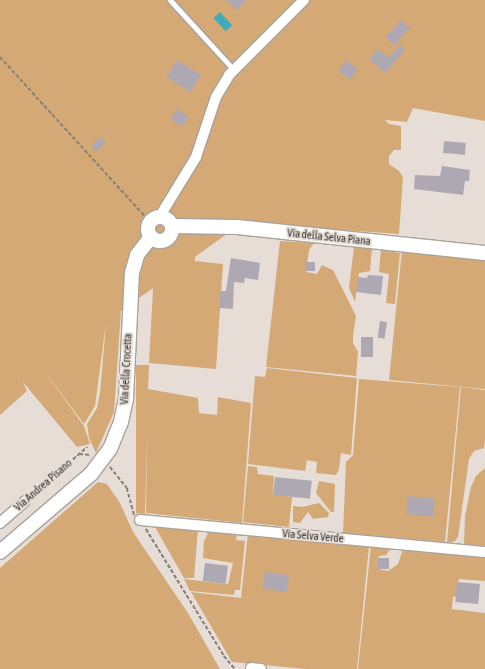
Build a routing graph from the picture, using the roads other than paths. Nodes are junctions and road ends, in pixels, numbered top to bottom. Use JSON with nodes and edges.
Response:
{"nodes":[{"id":1,"x":170,"y":0,"type":"edge"},
{"id":2,"x":304,"y":0,"type":"edge"},
{"id":3,"x":233,"y":69,"type":"junction"},
{"id":4,"x":155,"y":219,"type":"junction"},
{"id":5,"x":173,"y":226,"type":"junction"},
{"id":6,"x":151,"y":237,"type":"junction"},
{"id":7,"x":485,"y":253,"type":"edge"},
{"id":8,"x":25,"y":501,"type":"road end"},
{"id":9,"x":140,"y":520,"type":"road end"},
{"id":10,"x":0,"y":523,"type":"edge"},
{"id":11,"x":0,"y":552,"type":"edge"},
{"id":12,"x":485,"y":552,"type":"edge"}],
"edges":[{"from":1,"to":3,"type":"lane"},
{"from":2,"to":3,"type":"street"},
{"from":3,"to":4,"type":"street"},
{"from":4,"to":5,"type":"street"},
{"from":4,"to":6,"type":"street"},
{"from":5,"to":6,"type":"street"},
{"from":5,"to":7,"type":"street","name":"Via della Selva Piana"},
{"from":6,"to":11,"type":"street","name":"Via della Crocetta"},
{"from":8,"to":10,"type":"street","name":"Via Andrea Pisano"},
{"from":9,"to":12,"type":"street","name":"Via Selva Verde"}]}
